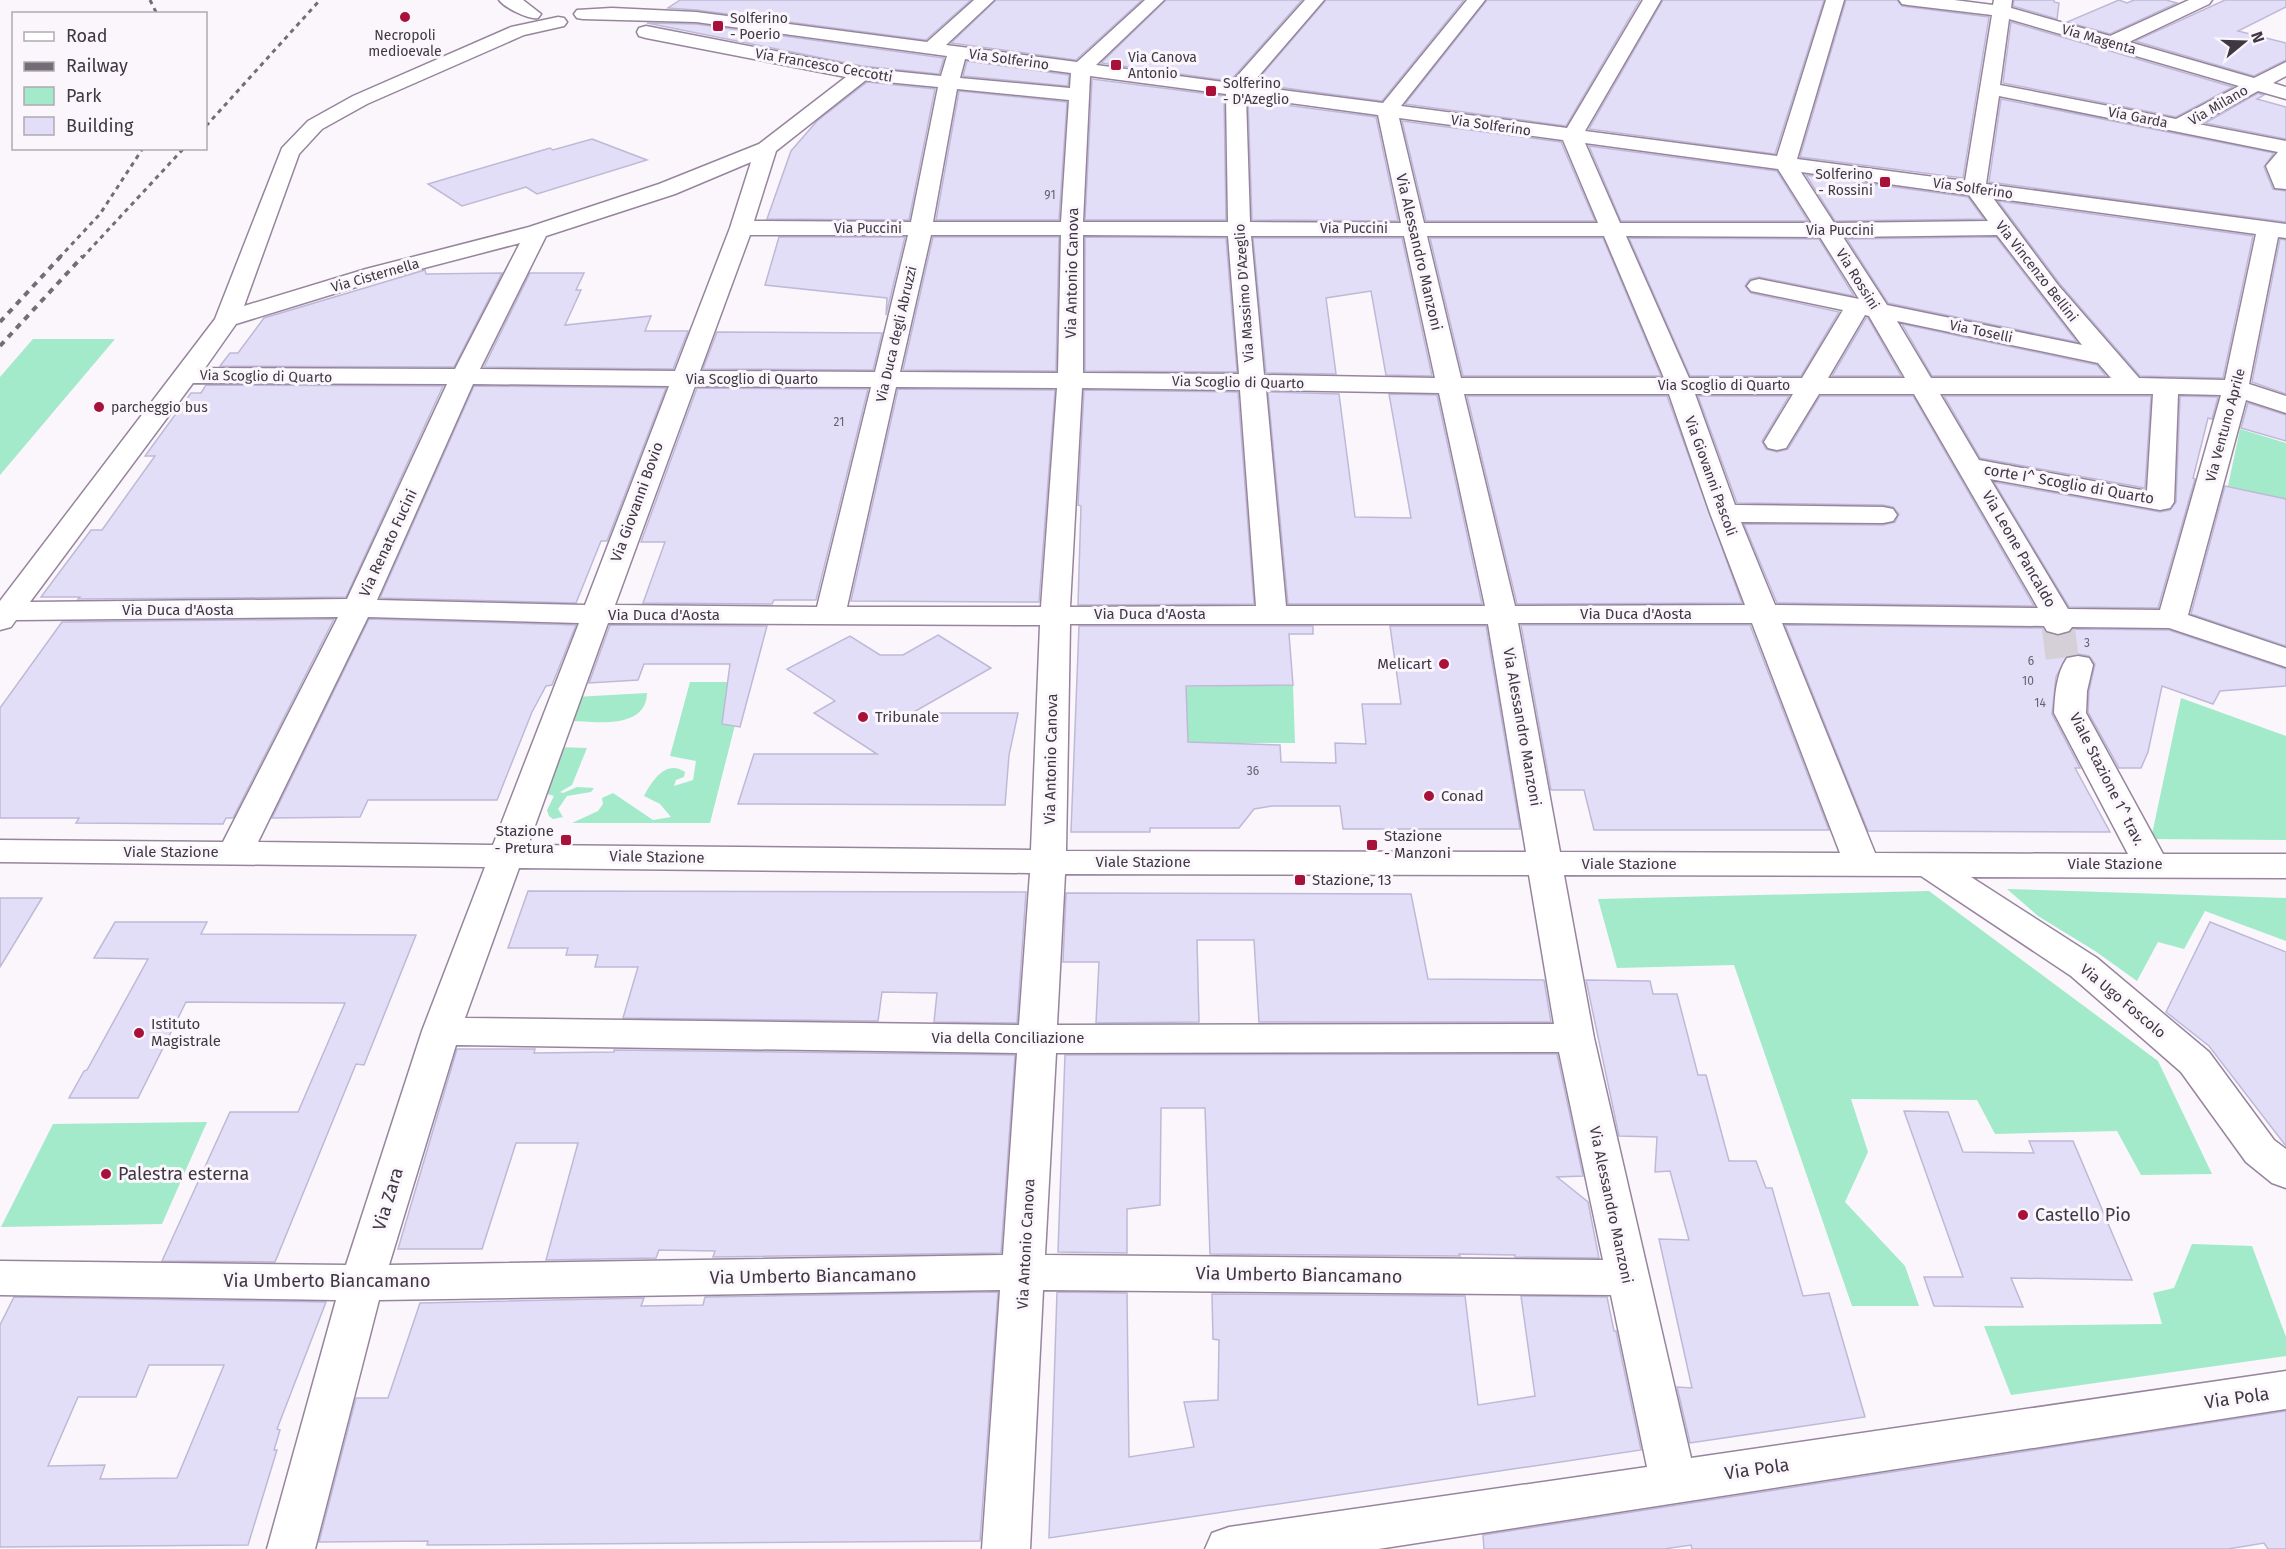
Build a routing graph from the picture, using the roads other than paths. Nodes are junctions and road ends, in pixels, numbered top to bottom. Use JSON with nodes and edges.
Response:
{"nodes":[{"id":1,"x":508,"y":0,"type":"edge"},
{"id":2,"x":518,"y":0,"type":"edge"},
{"id":3,"x":660,"y":0,"type":"edge"},
{"id":4,"x":985,"y":0,"type":"edge"},
{"id":5,"x":1155,"y":0,"type":"edge"},
{"id":6,"x":1315,"y":0,"type":"edge"},
{"id":7,"x":1476,"y":0,"type":"edge"},
{"id":8,"x":1652,"y":0,"type":"edge"},
{"id":9,"x":1835,"y":0,"type":"edge"},
{"id":10,"x":1908,"y":0,"type":"edge"},
{"id":11,"x":2203,"y":0,"type":"edge"},
{"id":12,"x":630,"y":4,"type":"edge"},
{"id":13,"x":2002,"y":6,"type":"edge"},
{"id":14,"x":559,"y":11,"type":"edge"},
{"id":15,"x":2110,"y":43,"type":"junction"},
{"id":16,"x":932,"y":49,"type":"junction"},
{"id":17,"x":958,"y":52,"type":"junction"},
{"id":18,"x":2286,"y":68,"type":"edge"},
{"id":19,"x":861,"y":74,"type":"junction"},
{"id":20,"x":949,"y":82,"type":"junction"},
{"id":21,"x":1080,"y":82,"type":"junction"},
{"id":22,"x":2254,"y":84,"type":"junction"},
{"id":23,"x":1991,"y":89,"type":"junction"},
{"id":24,"x":1236,"y":90,"type":"junction"},
{"id":25,"x":2286,"y":93,"type":"edge"},
{"id":26,"x":1387,"y":111,"type":"junction"},
{"id":27,"x":2181,"y":125,"type":"junction"},
{"id":28,"x":1572,"y":136,"type":"junction"},
{"id":29,"x":2286,"y":147,"type":"edge"},
{"id":30,"x":766,"y":148,"type":"junction"},
{"id":31,"x":2286,"y":155,"type":"edge"},
{"id":32,"x":1785,"y":163,"type":"junction"},
{"id":33,"x":2283,"y":183,"type":"dead end"},
{"id":34,"x":1975,"y":188,"type":"junction"},
{"id":35,"x":741,"y":228,"type":"junction"},
{"id":36,"x":921,"y":228,"type":"junction"},
{"id":37,"x":1072,"y":228,"type":"junction"},
{"id":38,"x":1239,"y":228,"type":"junction"},
{"id":39,"x":1413,"y":228,"type":"junction"},
{"id":40,"x":2003,"y":228,"type":"junction"},
{"id":41,"x":1612,"y":229,"type":"junction"},
{"id":42,"x":1827,"y":230,"type":"junction"},
{"id":43,"x":537,"y":232,"type":"junction"},
{"id":44,"x":2276,"y":241,"type":"edge"},
{"id":45,"x":249,"y":256,"type":"junction"},
{"id":46,"x":1759,"y":286,"type":"dead end"},
{"id":47,"x":269,"y":306,"type":"junction"},
{"id":48,"x":1868,"y":308,"type":"junction"},
{"id":49,"x":226,"y":319,"type":"junction"},
{"id":50,"x":2105,"y":357,"type":"junction"},
{"id":51,"x":188,"y":375,"type":"junction"},
{"id":52,"x":463,"y":378,"type":"junction"},
{"id":53,"x":682,"y":379,"type":"junction"},
{"id":54,"x":885,"y":380,"type":"junction"},
{"id":55,"x":1070,"y":381,"type":"junction"},
{"id":56,"x":1251,"y":382,"type":"junction"},
{"id":57,"x":1679,"y":385,"type":"junction"},
{"id":58,"x":1450,"y":386,"type":"junction"},
{"id":59,"x":1810,"y":386,"type":"junction"},
{"id":60,"x":2132,"y":386,"type":"junction"},
{"id":61,"x":2166,"y":386,"type":"junction"},
{"id":62,"x":1924,"y":387,"type":"junction"},
{"id":63,"x":2236,"y":388,"type":"junction"},
{"id":64,"x":2285,"y":403,"type":"edge"},
{"id":65,"x":1777,"y":442,"type":"dead end"},
{"id":66,"x":1972,"y":467,"type":"junction"},
{"id":67,"x":1724,"y":513,"type":"junction"},
{"id":68,"x":1883,"y":515,"type":"dead end"},
{"id":69,"x":358,"y":608,"type":"junction"},
{"id":70,"x":595,"y":614,"type":"junction"},
{"id":71,"x":1055,"y":614,"type":"junction"},
{"id":72,"x":1272,"y":614,"type":"junction"},
{"id":73,"x":1765,"y":614,"type":"junction"},
{"id":74,"x":1502,"y":615,"type":"junction"},
{"id":75,"x":4,"y":616,"type":"edge"},
{"id":76,"x":830,"y":616,"type":"junction"},
{"id":77,"x":2172,"y":620,"type":"junction"},
{"id":78,"x":2065,"y":622,"type":"junction"},
{"id":79,"x":2286,"y":658,"type":"edge"},
{"id":80,"x":2070,"y":674,"type":"tunnel mouth"},
{"id":81,"x":0,"y":851,"type":"edge"},
{"id":82,"x":235,"y":853,"type":"junction"},
{"id":83,"x":506,"y":855,"type":"junction"},
{"id":84,"x":1048,"y":862,"type":"junction"},
{"id":85,"x":1547,"y":864,"type":"junction"},
{"id":86,"x":1862,"y":864,"type":"junction"},
{"id":87,"x":1927,"y":864,"type":"junction"},
{"id":88,"x":2151,"y":864,"type":"junction"},
{"id":89,"x":2286,"y":866,"type":"edge"},
{"id":90,"x":441,"y":1031,"type":"junction"},
{"id":91,"x":1575,"y":1038,"type":"junction"},
{"id":92,"x":1038,"y":1039,"type":"junction"},
{"id":93,"x":2286,"y":1172,"type":"edge"},
{"id":94,"x":1024,"y":1272,"type":"junction"},
{"id":95,"x":0,"y":1278,"type":"edge"},
{"id":96,"x":1626,"y":1278,"type":"junction"},
{"id":97,"x":362,"y":1283,"type":"junction"},
{"id":98,"x":2286,"y":1390,"type":"edge"},
{"id":99,"x":1675,"y":1482,"type":"junction"},
{"id":100,"x":291,"y":1549,"type":"edge"},
{"id":101,"x":1006,"y":1549,"type":"edge"},
{"id":102,"x":1229,"y":1549,"type":"edge"}],
"edges":[{"from":1,"to":14,"type":"street"},
{"from":2,"to":14,"type":"street","name":"Via Solferino"},
{"from":3,"to":12,"type":"street"},
{"from":4,"to":16,"type":"street"},
{"from":5,"to":21,"type":"street"},
{"from":6,"to":24,"type":"street"},
{"from":7,"to":26,"type":"street"},
{"from":8,"to":28,"type":"street"},
{"from":9,"to":32,"type":"street"},
{"from":10,"to":13,"type":"street","name":"Via Magenta"},
{"from":11,"to":15,"type":"street"},
{"from":12,"to":14,"type":"street","name":"Via Solferino"},
{"from":12,"to":16,"type":"street","name":"Via Solferino"},
{"from":13,"to":15,"type":"street","name":"Via Magenta"},
{"from":13,"to":23,"type":"street"},
{"from":14,"to":19,"type":"street","name":"Via Francesco Ceccotti"},
{"from":14,"to":45,"type":"street"},
{"from":15,"to":22,"type":"street","name":"Via Magenta"},
{"from":16,"to":17,"type":"street","name":"Via Solferino"},
{"from":17,"to":20,"type":"street","name":"Via Duca degli Abruzzi"},
{"from":17,"to":21,"type":"street","name":"Via Solferino"},
{"from":18,"to":22,"type":"street","name":"Via Milano"},
{"from":19,"to":20,"type":"street","name":"Via Francesco Ceccotti"},
{"from":19,"to":30,"type":"street","name":"Via Cisternella"},
{"from":20,"to":21,"type":"street","name":"Via Francesco Ceccotti"},
{"from":20,"to":36,"type":"street","name":"Via Duca degli Abruzzi"},
{"from":21,"to":24,"type":"street","name":"Via Solferino"},
{"from":21,"to":37,"type":"street","name":"Via Antonio Canova"},
{"from":22,"to":25,"type":"street","name":"Via Magenta"},
{"from":22,"to":27,"type":"street","name":"Via Milano"},
{"from":23,"to":27,"type":"street","name":"Via Garda"},
{"from":23,"to":34,"type":"street"},
{"from":24,"to":26,"type":"street","name":"Via Solferino"},
{"from":24,"to":38,"type":"street","name":"Via Massimo D'Azeglio"},
{"from":26,"to":28,"type":"street","name":"Via Solferino"},
{"from":26,"to":39,"type":"street","name":"Via Alessandro Manzoni"},
{"from":27,"to":29,"type":"street","name":"Via Garda"},
{"from":28,"to":32,"type":"street","name":"Via Solferino"},
{"from":28,"to":41,"type":"street","name":"Via Giovanni Pascoli"},
{"from":30,"to":35,"type":"street","name":"Via Giovanni Bovio"},
{"from":30,"to":43,"type":"street","name":"Via Cisternella"},
{"from":31,"to":33,"type":"street"},
{"from":32,"to":34,"type":"street","name":"Via Solferino"},
{"from":32,"to":42,"type":"street","name":"Via Rossini"},
{"from":34,"to":40,"type":"street","name":"Via Vincenzo Bellini"},
{"from":34,"to":44,"type":"street","name":"Via Solferino"},
{"from":35,"to":36,"type":"street","name":"Via Puccini"},
{"from":35,"to":53,"type":"street","name":"Via Giovanni Bovio"},
{"from":36,"to":37,"type":"street","name":"Via Puccini"},
{"from":36,"to":54,"type":"street","name":"Via Duca degli Abruzzi"},
{"from":37,"to":38,"type":"street","name":"Via Puccini"},
{"from":37,"to":55,"type":"street","name":"Via Antonio Canova"},
{"from":38,"to":39,"type":"street","name":"Via Puccini"},
{"from":38,"to":56,"type":"street","name":"Via Massimo D'Azeglio"},
{"from":39,"to":41,"type":"street","name":"Via Puccini"},
{"from":39,"to":58,"type":"street","name":"Via Alessandro Manzoni"},
{"from":40,"to":42,"type":"street","name":"Via Puccini"},
{"from":40,"to":50,"type":"street","name":"Via Vincenzo Bellini"},
{"from":41,"to":42,"type":"street","name":"Via Puccini"},
{"from":41,"to":57,"type":"street","name":"Via Giovanni Pascoli"},
{"from":42,"to":48,"type":"street","name":"Via Rossini"},
{"from":43,"to":47,"type":"street","name":"Via Cisternella"},
{"from":43,"to":52,"type":"street","name":"Via Renato Fucini"},
{"from":44,"to":63,"type":"street","name":"Via Ventuno Aprile"},
{"from":45,"to":47,"type":"street"},
{"from":45,"to":49,"type":"street"},
{"from":46,"to":48,"type":"street","name":"Via Toselli"},
{"from":47,"to":49,"type":"street","name":"Via Cisternella"},
{"from":48,"to":50,"type":"street","name":"Via Toselli"},
{"from":48,"to":59,"type":"street"},
{"from":48,"to":62,"type":"street","name":"Via Rossini"},
{"from":49,"to":51,"type":"street"},
{"from":50,"to":60,"type":"street","name":"Via Vincenzo Bellini"},
{"from":51,"to":52,"type":"street","name":"Via Scoglio di Quarto"},
{"from":51,"to":75,"type":"street"},
{"from":52,"to":53,"type":"street","name":"Via Scoglio di Quarto"},
{"from":52,"to":69,"type":"street","name":"Via Renato Fucini"},
{"from":53,"to":54,"type":"street","name":"Via Scoglio di Quarto"},
{"from":53,"to":70,"type":"street","name":"Via Giovanni Bovio"},
{"from":54,"to":55,"type":"street","name":"Via Scoglio di Quarto"},
{"from":54,"to":76,"type":"street","name":"Via Duca degli Abruzzi"},
{"from":55,"to":56,"type":"street","name":"Via Scoglio di Quarto"},
{"from":55,"to":71,"type":"street","name":"Via Antonio Canova"},
{"from":56,"to":58,"type":"street","name":"Via Scoglio di Quarto"},
{"from":56,"to":72,"type":"street","name":"Via Massimo D'Azeglio"},
{"from":57,"to":58,"type":"street","name":"Via Scoglio di Quarto"},
{"from":57,"to":59,"type":"street","name":"Via Scoglio di Quarto"},
{"from":57,"to":67,"type":"street","name":"Via Giovanni Pascoli"},
{"from":58,"to":74,"type":"street","name":"Via Alessandro Manzoni"},
{"from":59,"to":62,"type":"street","name":"Via Scoglio di Quarto"},
{"from":59,"to":65,"type":"street"},
{"from":60,"to":61,"type":"street","name":"Via Scoglio di Quarto"},
{"from":60,"to":62,"type":"street","name":"Via Scoglio di Quarto"},
{"from":61,"to":63,"type":"street","name":"Via Scoglio di Quarto"},
{"from":61,"to":66,"type":"street","name":"corte I^ Scoglio di Quarto"},
{"from":62,"to":66,"type":"street","name":"Via Leone Pancaldo"},
{"from":63,"to":64,"type":"street","name":"Via Scoglio di Quarto"},
{"from":63,"to":77,"type":"street","name":"Via Ventuno Aprile"},
{"from":66,"to":78,"type":"street","name":"Via Leone Pancaldo"},
{"from":67,"to":68,"type":"street"},
{"from":67,"to":73,"type":"street","name":"Via Giovanni Pascoli"},
{"from":69,"to":70,"type":"street","name":"Via Duca d'Aosta"},
{"from":69,"to":75,"type":"street","name":"Via Duca d'Aosta"},
{"from":69,"to":82,"type":"street","name":"Via Renato Fucini"},
{"from":70,"to":76,"type":"street","name":"Via Duca d'Aosta"},
{"from":70,"to":83,"type":"street","name":"Via Giovanni Bovio"},
{"from":71,"to":72,"type":"street","name":"Via Duca d'Aosta"},
{"from":71,"to":76,"type":"street","name":"Via Duca d'Aosta"},
{"from":71,"to":84,"type":"street","name":"Via Antonio Canova"},
{"from":72,"to":74,"type":"street","name":"Via Duca d'Aosta"},
{"from":73,"to":74,"type":"street","name":"Via Duca d'Aosta"},
{"from":73,"to":78,"type":"street","name":"Via Duca d'Aosta"},
{"from":73,"to":86,"type":"street","name":"Via Giovanni Pascoli"},
{"from":74,"to":85,"type":"street","name":"Via Alessandro Manzoni"},
{"from":77,"to":78,"type":"street","name":"Via Duca d'Aosta"},
{"from":77,"to":79,"type":"street","name":"Via Duca d'Aosta"},
{"from":80,"to":88,"type":"street","name":"Viale Stazione 1^ trav."},
{"from":81,"to":82,"type":"street","name":"Viale Stazione"},
{"from":82,"to":83,"type":"street","name":"Viale Stazione"},
{"from":83,"to":84,"type":"street","name":"Viale Stazione"},
{"from":83,"to":90,"type":"street","name":"Via Zara"},
{"from":84,"to":85,"type":"street","name":"Viale Stazione"},
{"from":84,"to":92,"type":"street","name":"Via Antonio Canova"},
{"from":85,"to":86,"type":"street","name":"Viale Stazione"},
{"from":85,"to":91,"type":"street","name":"Via Alessandro Manzoni"},
{"from":86,"to":87,"type":"street","name":"Viale Stazione"},
{"from":87,"to":88,"type":"street","name":"Viale Stazione"},
{"from":87,"to":93,"type":"street","name":"Via Ugo Foscolo"},
{"from":88,"to":89,"type":"street","name":"Viale Stazione"},
{"from":90,"to":92,"type":"street","name":"Via della Conciliazione"},
{"from":90,"to":97,"type":"street","name":"Via Zara"},
{"from":91,"to":92,"type":"street","name":"Via della Conciliazione"},
{"from":91,"to":96,"type":"street","name":"Via Alessandro Manzoni"},
{"from":92,"to":94,"type":"street","name":"Via Antonio Canova"},
{"from":94,"to":96,"type":"street","name":"Via Umberto Biancamano"},
{"from":94,"to":97,"type":"street","name":"Via Umberto Biancamano"},
{"from":94,"to":101,"type":"street","name":"Via Antonio Canova"},
{"from":95,"to":97,"type":"street","name":"Via Umberto Biancamano"},
{"from":96,"to":99,"type":"street","name":"Via Alessandro Manzoni"},
{"from":97,"to":100,"type":"street","name":"Via Zara"},
{"from":98,"to":99,"type":"street","name":"Via Pola"},
{"from":99,"to":102,"type":"street","name":"Via Pola"}]}
